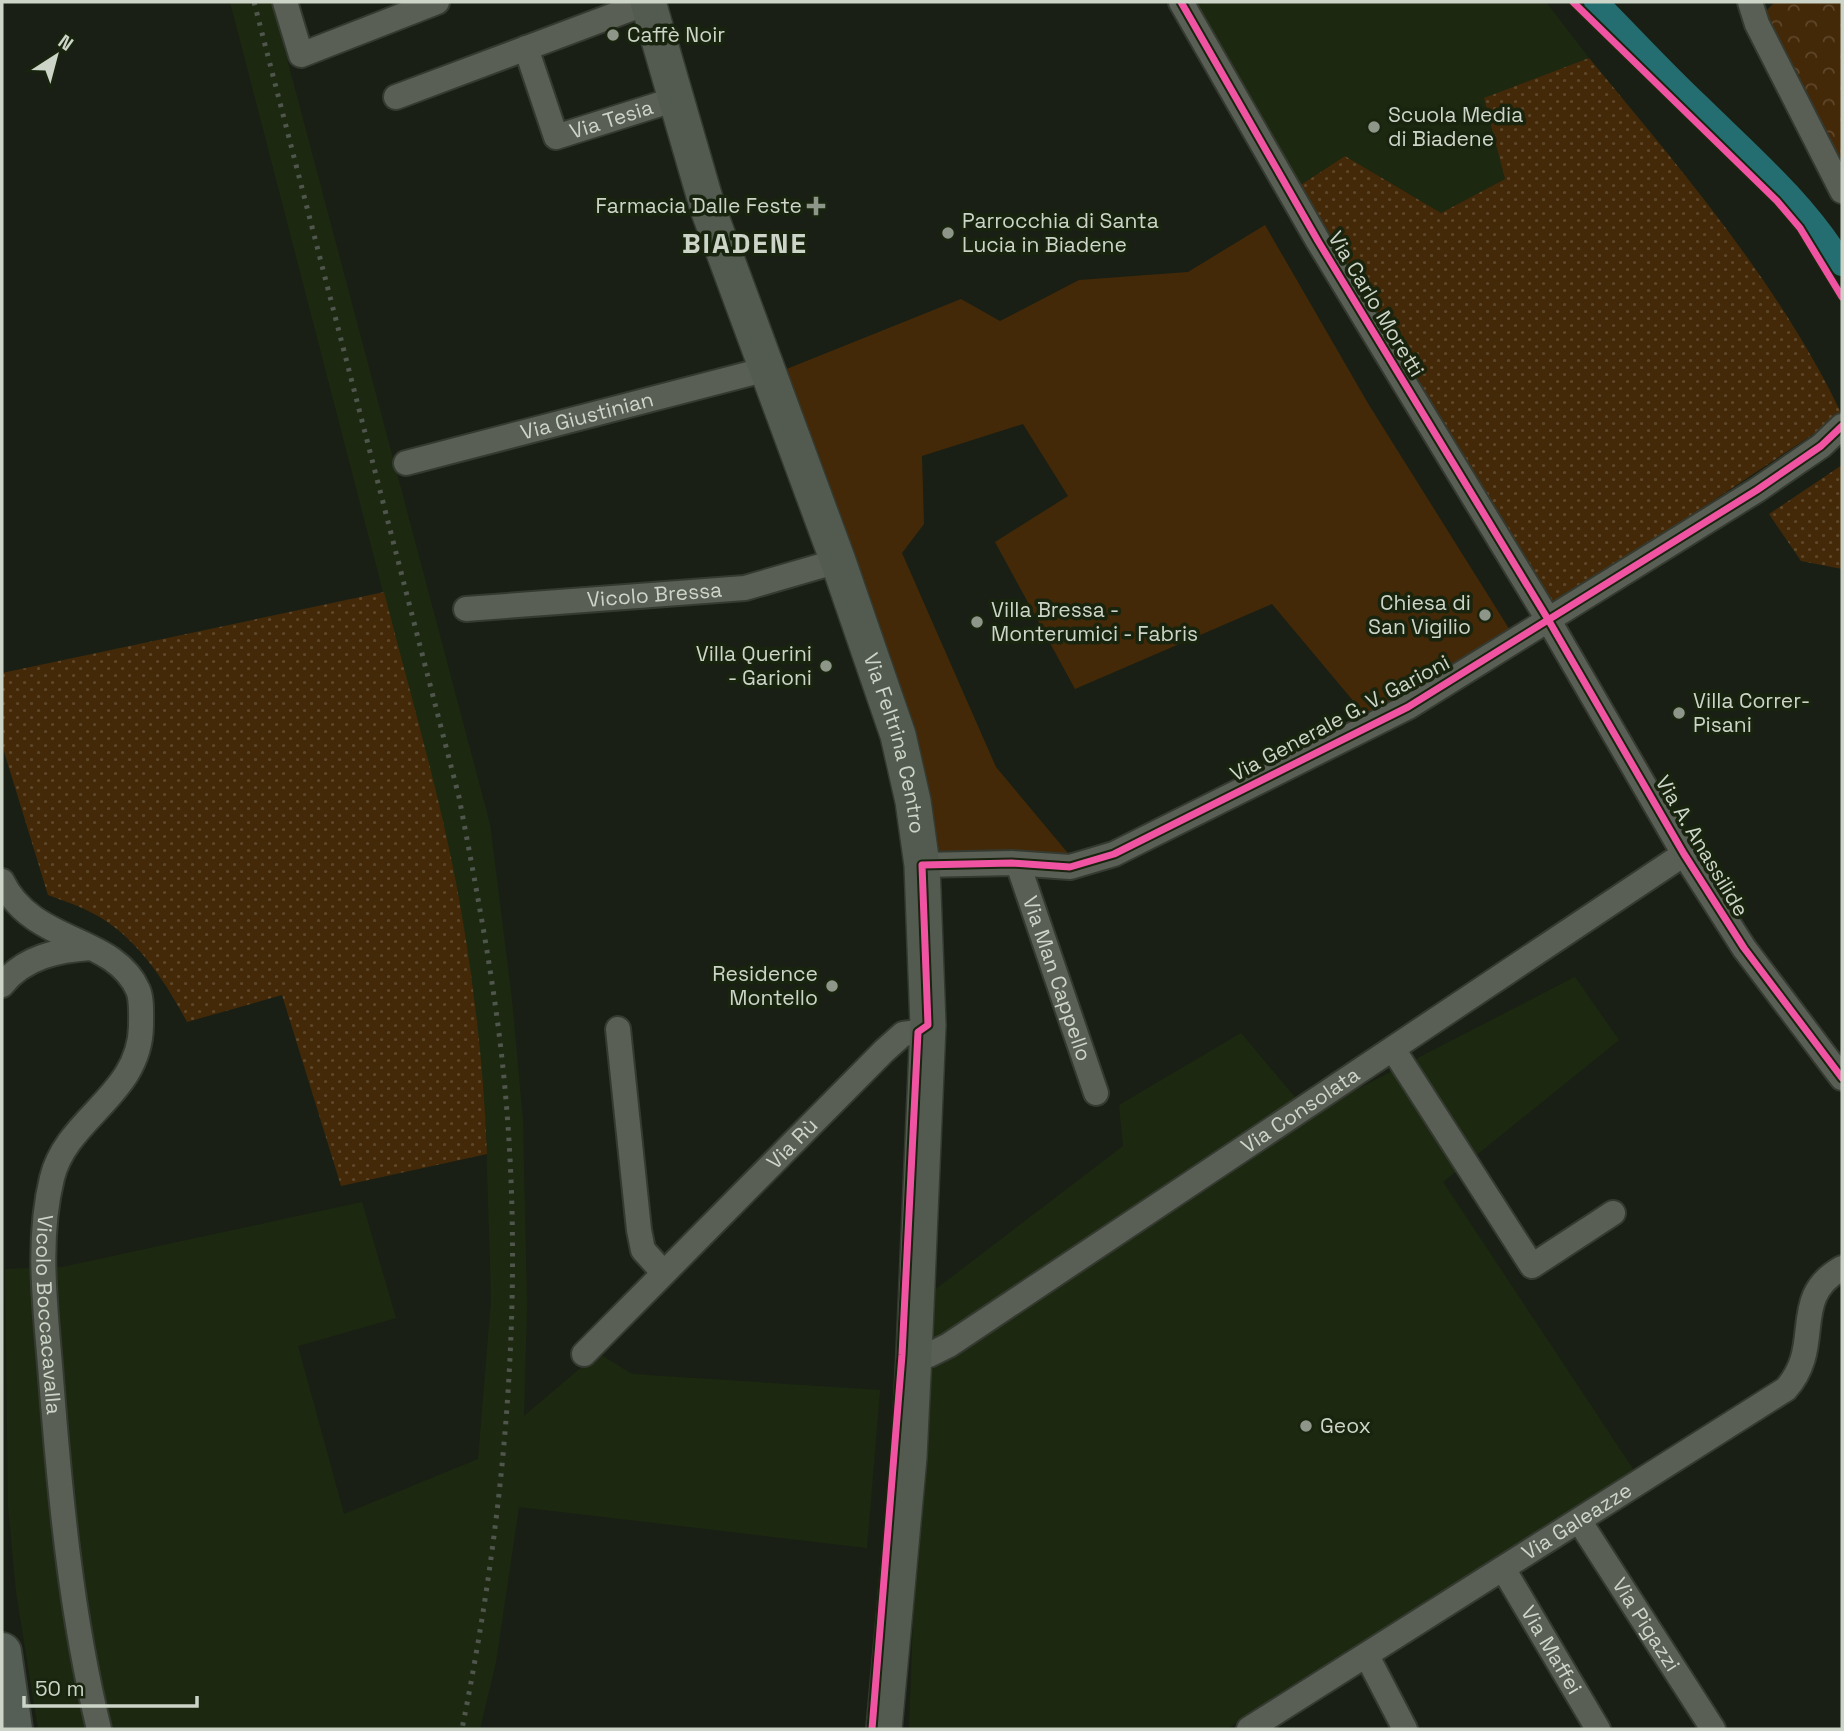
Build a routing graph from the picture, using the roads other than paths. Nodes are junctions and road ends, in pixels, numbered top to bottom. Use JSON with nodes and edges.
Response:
{"nodes":[{"id":1,"x":285,"y":2,"type":"edge"},
{"id":2,"x":437,"y":2,"type":"edge"},
{"id":3,"x":648,"y":2,"type":"edge"},
{"id":4,"x":1181,"y":2,"type":"edge"},
{"id":5,"x":1750,"y":2,"type":"edge"},
{"id":6,"x":526,"y":48,"type":"junction"},
{"id":7,"x":396,"y":97,"type":"dead end"},
{"id":8,"x":676,"y":99,"type":"junction"},
{"id":9,"x":1842,"y":191,"type":"edge"},
{"id":10,"x":767,"y":369,"type":"junction"},
{"id":11,"x":1842,"y":426,"type":"edge"},
{"id":12,"x":406,"y":463,"type":"dead end"},
{"id":13,"x":838,"y":561,"type":"junction"},
{"id":14,"x":466,"y":609,"type":"dead end"},
{"id":15,"x":1549,"y":621,"type":"junction"},
{"id":16,"x":1684,"y":854,"type":"junction"},
{"id":17,"x":1018,"y":863,"type":"junction"},
{"id":18,"x":922,"y":865,"type":"junction"},
{"id":19,"x":2,"y":881,"type":"edge"},
{"id":20,"x":92,"y":948,"type":"junction"},
{"id":21,"x":2,"y":985,"type":"edge"},
{"id":22,"x":928,"y":1026,"type":"junction"},
{"id":23,"x":618,"y":1029,"type":"dead end"},
{"id":24,"x":1393,"y":1049,"type":"junction"},
{"id":25,"x":1842,"y":1078,"type":"edge"},
{"id":26,"x":1096,"y":1093,"type":"dead end"},
{"id":27,"x":1614,"y":1213,"type":"dead end"},
{"id":28,"x":1842,"y":1268,"type":"edge"},
{"id":29,"x":662,"y":1271,"type":"junction"},
{"id":30,"x":583,"y":1354,"type":"dead end"},
{"id":31,"x":914,"y":1354,"type":"junction"},
{"id":32,"x":1580,"y":1522,"type":"junction"},
{"id":33,"x":1504,"y":1570,"type":"junction"},
{"id":34,"x":2,"y":1652,"type":"edge"},
{"id":35,"x":1367,"y":1656,"type":"junction"},
{"id":36,"x":13,"y":1729,"type":"edge"},
{"id":37,"x":99,"y":1729,"type":"edge"},
{"id":38,"x":884,"y":1729,"type":"edge"},
{"id":39,"x":1249,"y":1729,"type":"edge"},
{"id":40,"x":1405,"y":1729,"type":"edge"},
{"id":41,"x":1598,"y":1729,"type":"edge"},
{"id":42,"x":1713,"y":1729,"type":"edge"}],
"edges":[{"from":1,"to":2,"type":"street"},
{"from":3,"to":6,"type":"street"},
{"from":3,"to":8,"type":"main road","name":"Via Feltrina Centro"},
{"from":4,"to":15,"type":"street","name":"Via Carlo Moretti"},
{"from":5,"to":9,"type":"street"},
{"from":6,"to":7,"type":"street"},
{"from":6,"to":8,"type":"street","name":"Via Tesia"},
{"from":8,"to":10,"type":"main road","name":"Via Feltrina Centro"},
{"from":10,"to":12,"type":"street","name":"Via Giustinian"},
{"from":10,"to":13,"type":"main road","name":"Via Feltrina Centro"},
{"from":11,"to":15,"type":"street","name":"Via Generale G. V. Garioni"},
{"from":13,"to":14,"type":"street","name":"Vicolo Bressa"},
{"from":13,"to":18,"type":"main road","name":"Via Feltrina Centro"},
{"from":15,"to":16,"type":"street","name":"Via A. Anassilide"},
{"from":15,"to":17,"type":"street","name":"Via Generale G. V. Garioni"},
{"from":16,"to":24,"type":"street","name":"Via Consolata"},
{"from":16,"to":25,"type":"street","name":"Via A. Anassilide"},
{"from":17,"to":18,"type":"street","name":"Via Generale G. V. Garioni"},
{"from":17,"to":26,"type":"street","name":"Via Man Cappello"},
{"from":18,"to":22,"type":"main road","name":"Via Feltrina Centro"},
{"from":19,"to":20,"type":"street","name":"Vicolo Boccacavalla"},
{"from":20,"to":21,"type":"street"},
{"from":20,"to":37,"type":"street","name":"Vicolo Boccacavalla"},
{"from":22,"to":29,"type":"street","name":"Via Rù"},
{"from":22,"to":31,"type":"main road","name":"Via Feltrina Centro"},
{"from":23,"to":29,"type":"street"},
{"from":24,"to":27,"type":"street"},
{"from":24,"to":31,"type":"street","name":"Via Consolata"},
{"from":28,"to":32,"type":"street","name":"Via Galeazze"},
{"from":29,"to":30,"type":"street","name":"Via Rù"},
{"from":31,"to":38,"type":"main road","name":"Via Feltrina Centro"},
{"from":32,"to":33,"type":"street","name":"Via Galeazze"},
{"from":32,"to":42,"type":"street","name":"Via Pigazzi"},
{"from":33,"to":35,"type":"street","name":"Via Galeazze"},
{"from":33,"to":41,"type":"street","name":"Via Maffei"},
{"from":34,"to":36,"type":"main road"},
{"from":35,"to":39,"type":"street","name":"Via Galeazze"},
{"from":35,"to":40,"type":"street"}]}
